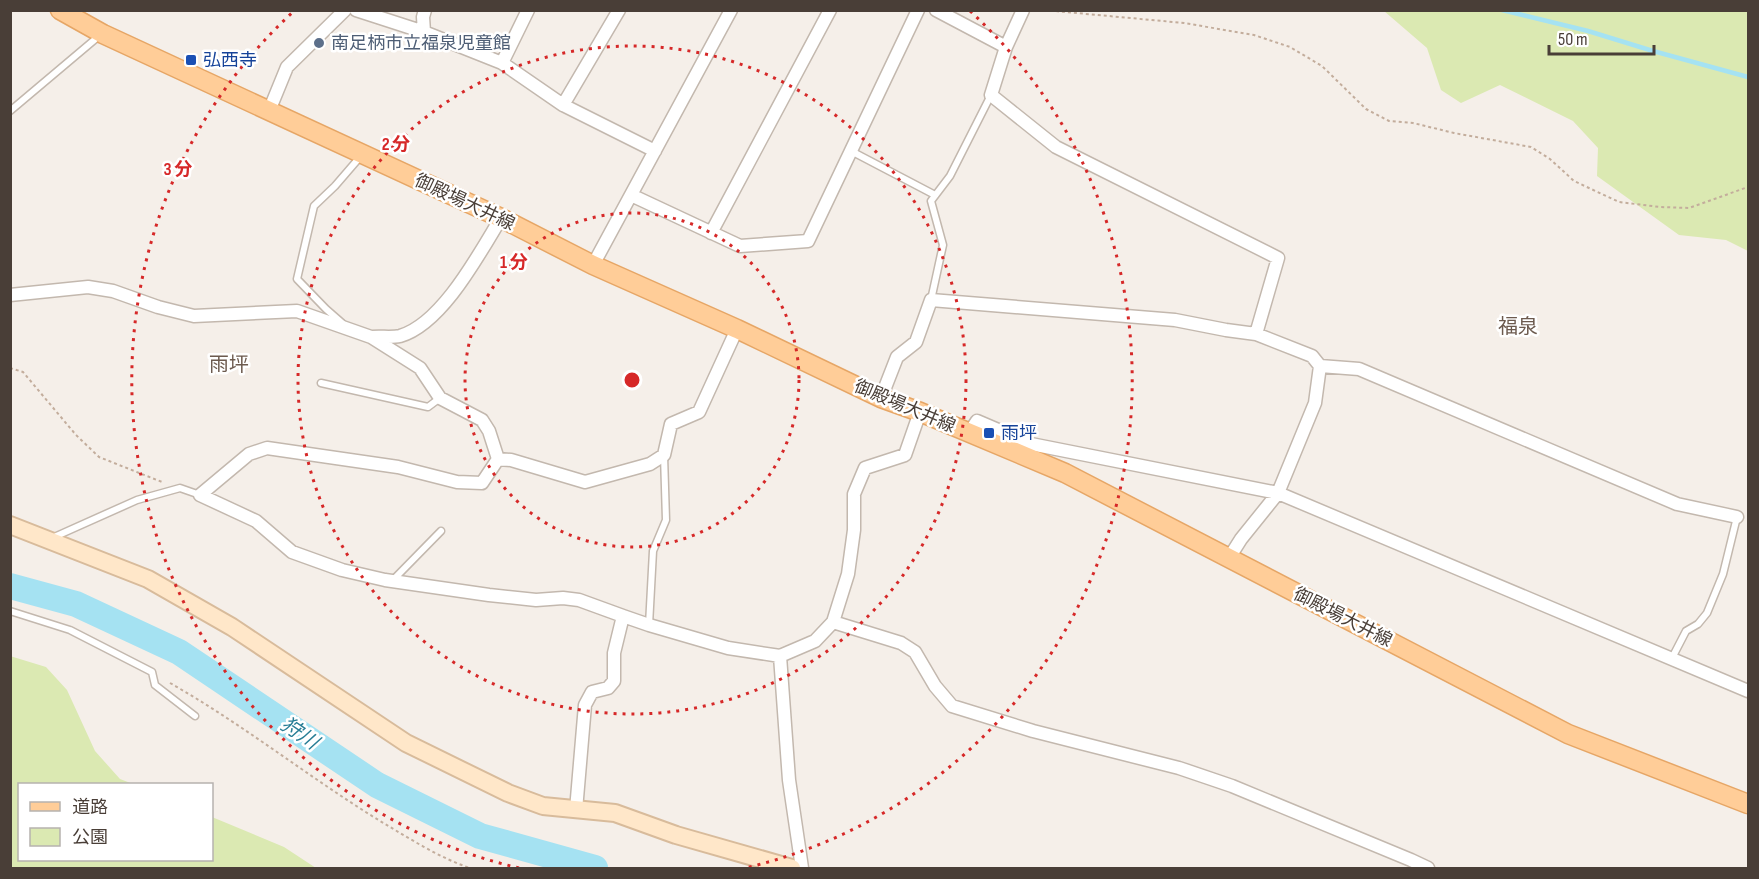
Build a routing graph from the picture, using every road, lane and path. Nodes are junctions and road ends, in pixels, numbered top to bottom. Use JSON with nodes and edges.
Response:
{"nodes":[{"id":1,"x":60,"y":10,"type":"edge"},
{"id":2,"x":345,"y":10,"type":"edge"},
{"id":3,"x":356,"y":10,"type":"edge"},
{"id":4,"x":425,"y":10,"type":"edge"},
{"id":5,"x":528,"y":10,"type":"edge"},
{"id":6,"x":619,"y":10,"type":"edge"},
{"id":7,"x":731,"y":10,"type":"edge"},
{"id":8,"x":830,"y":10,"type":"edge"},
{"id":9,"x":918,"y":10,"type":"edge"},
{"id":10,"x":936,"y":10,"type":"edge"},
{"id":11,"x":1023,"y":10,"type":"edge"},
{"id":12,"x":1044,"y":10,"type":"edge"},
{"id":13,"x":424,"y":32,"type":"junction"},
{"id":14,"x":103,"y":34,"type":"junction"},
{"id":15,"x":1006,"y":47,"type":"junction"},
{"id":16,"x":502,"y":63,"type":"junction"},
{"id":17,"x":991,"y":95,"type":"junction"},
{"id":18,"x":563,"y":105,"type":"junction"},
{"id":19,"x":10,"y":111,"type":"edge"},
{"id":20,"x":269,"y":111,"type":"junction"},
{"id":21,"x":655,"y":151,"type":"junction"},
{"id":22,"x":850,"y":151,"type":"junction"},
{"id":23,"x":363,"y":154,"type":"junction"},
{"id":24,"x":1749,"y":187,"type":"edge"},
{"id":25,"x":631,"y":195,"type":"junction"},
{"id":26,"x":935,"y":195,"type":"junction"},
{"id":27,"x":501,"y":218,"type":"junction"},
{"id":28,"x":711,"y":233,"type":"junction"},
{"id":29,"x":593,"y":265,"type":"junction"},
{"id":30,"x":10,"y":295,"type":"edge"},
{"id":31,"x":931,"y":300,"type":"junction"},
{"id":32,"x":736,"y":329,"type":"junction"},
{"id":33,"x":351,"y":330,"type":"junction"},
{"id":34,"x":1257,"y":334,"type":"junction"},
{"id":35,"x":371,"y":337,"type":"junction"},
{"id":36,"x":1320,"y":366,"type":"junction"},
{"id":37,"x":10,"y":368,"type":"edge"},
{"id":38,"x":321,"y":383,"type":"dead end"},
{"id":39,"x":440,"y":398,"type":"junction"},
{"id":40,"x":881,"y":398,"type":"junction"},
{"id":41,"x":920,"y":412,"type":"junction"},
{"id":42,"x":969,"y":433,"type":"junction"},
{"id":43,"x":664,"y":455,"type":"junction"},
{"id":44,"x":498,"y":459,"type":"junction"},
{"id":45,"x":180,"y":488,"type":"junction"},
{"id":46,"x":1278,"y":493,"type":"junction"},
{"id":47,"x":200,"y":495,"type":"junction"},
{"id":48,"x":1737,"y":518,"type":"joint"},
{"id":49,"x":10,"y":525,"type":"edge"},
{"id":50,"x":441,"y":531,"type":"dead end"},
{"id":51,"x":49,"y":540,"type":"junction"},
{"id":52,"x":1228,"y":558,"type":"junction"},
{"id":53,"x":392,"y":581,"type":"junction"},
{"id":54,"x":10,"y":611,"type":"edge"},
{"id":55,"x":623,"y":616,"type":"junction"},
{"id":56,"x":833,"y":622,"type":"junction"},
{"id":57,"x":649,"y":626,"type":"junction"},
{"id":58,"x":780,"y":656,"type":"junction"},
{"id":59,"x":1672,"y":658,"type":"junction"},
{"id":60,"x":152,"y":672,"type":"junction"},
{"id":61,"x":1749,"y":691,"type":"edge"},
{"id":62,"x":195,"y":716,"type":"dead end"},
{"id":63,"x":1749,"y":804,"type":"edge"},
{"id":64,"x":576,"y":810,"type":"junction"},
{"id":65,"x":470,"y":868,"type":"edge"},
{"id":66,"x":792,"y":868,"type":"edge"},
{"id":67,"x":802,"y":868,"type":"edge"},
{"id":68,"x":1428,"y":868,"type":"edge"}],
"edges":[{"from":1,"to":14,"type":"main road","name":"御殿場大井線"},
{"from":2,"to":20,"type":"street"},
{"from":3,"to":13,"type":"street"},
{"from":4,"to":13,"type":"street"},
{"from":5,"to":16,"type":"street"},
{"from":6,"to":18,"type":"street"},
{"from":7,"to":21,"type":"street"},
{"from":8,"to":28,"type":"street"},
{"from":9,"to":22,"type":"street"},
{"from":10,"to":15,"type":"street"},
{"from":11,"to":15,"type":"street"},
{"from":12,"to":24,"type":"path"},
{"from":13,"to":16,"type":"street"},
{"from":14,"to":19,"type":"lane"},
{"from":14,"to":20,"type":"main road","name":"御殿場大井線"},
{"from":15,"to":17,"type":"street"},
{"from":16,"to":18,"type":"street"},
{"from":17,"to":26,"type":"lane"},
{"from":17,"to":34,"type":"street"},
{"from":18,"to":21,"type":"street"},
{"from":20,"to":23,"type":"main road","name":"御殿場大井線"},
{"from":21,"to":25,"type":"street"},
{"from":22,"to":26,"type":"lane"},
{"from":22,"to":28,"type":"street"},
{"from":23,"to":27,"type":"main road","name":"御殿場大井線"},
{"from":23,"to":33,"type":"lane"},
{"from":25,"to":28,"type":"street"},
{"from":25,"to":29,"type":"street"},
{"from":26,"to":31,"type":"lane"},
{"from":27,"to":29,"type":"main road","name":"御殿場大井線"},
{"from":27,"to":35,"type":"street"},
{"from":29,"to":32,"type":"main road","name":"御殿場大井線"},
{"from":30,"to":33,"type":"street"},
{"from":31,"to":34,"type":"street"},
{"from":31,"to":40,"type":"street"},
{"from":32,"to":40,"type":"main road","name":"御殿場大井線"},
{"from":32,"to":43,"type":"street"},
{"from":33,"to":35,"type":"street"},
{"from":34,"to":36,"type":"street"},
{"from":35,"to":39,"type":"street"},
{"from":36,"to":46,"type":"street"},
{"from":36,"to":48,"type":"street"},
{"from":37,"to":45,"type":"path"},
{"from":38,"to":39,"type":"lane"},
{"from":39,"to":44,"type":"street"},
{"from":40,"to":41,"type":"main road","name":"御殿場大井線"},
{"from":41,"to":42,"type":"main road","name":"御殿場大井線"},
{"from":41,"to":56,"type":"street"},
{"from":42,"to":46,"type":"street"},
{"from":42,"to":52,"type":"main road","name":"御殿場大井線"},
{"from":43,"to":44,"type":"street"},
{"from":43,"to":57,"type":"lane"},
{"from":44,"to":47,"type":"street"},
{"from":45,"to":47,"type":"lane"},
{"from":45,"to":51,"type":"lane"},
{"from":46,"to":52,"type":"street"},
{"from":46,"to":59,"type":"street"},
{"from":47,"to":53,"type":"street"},
{"from":48,"to":59,"type":"lane"},
{"from":49,"to":51,"type":"street"},
{"from":50,"to":53,"type":"lane"},
{"from":51,"to":64,"type":"street"},
{"from":52,"to":63,"type":"main road","name":"御殿場大井線"},
{"from":53,"to":55,"type":"street"},
{"from":54,"to":60,"type":"lane"},
{"from":55,"to":57,"type":"street"},
{"from":55,"to":64,"type":"street"},
{"from":56,"to":58,"type":"street"},
{"from":56,"to":68,"type":"street"},
{"from":57,"to":58,"type":"street"},
{"from":58,"to":67,"type":"street"},
{"from":59,"to":61,"type":"street"},
{"from":60,"to":62,"type":"lane"},
{"from":60,"to":65,"type":"path"},
{"from":64,"to":66,"type":"street"}]}
